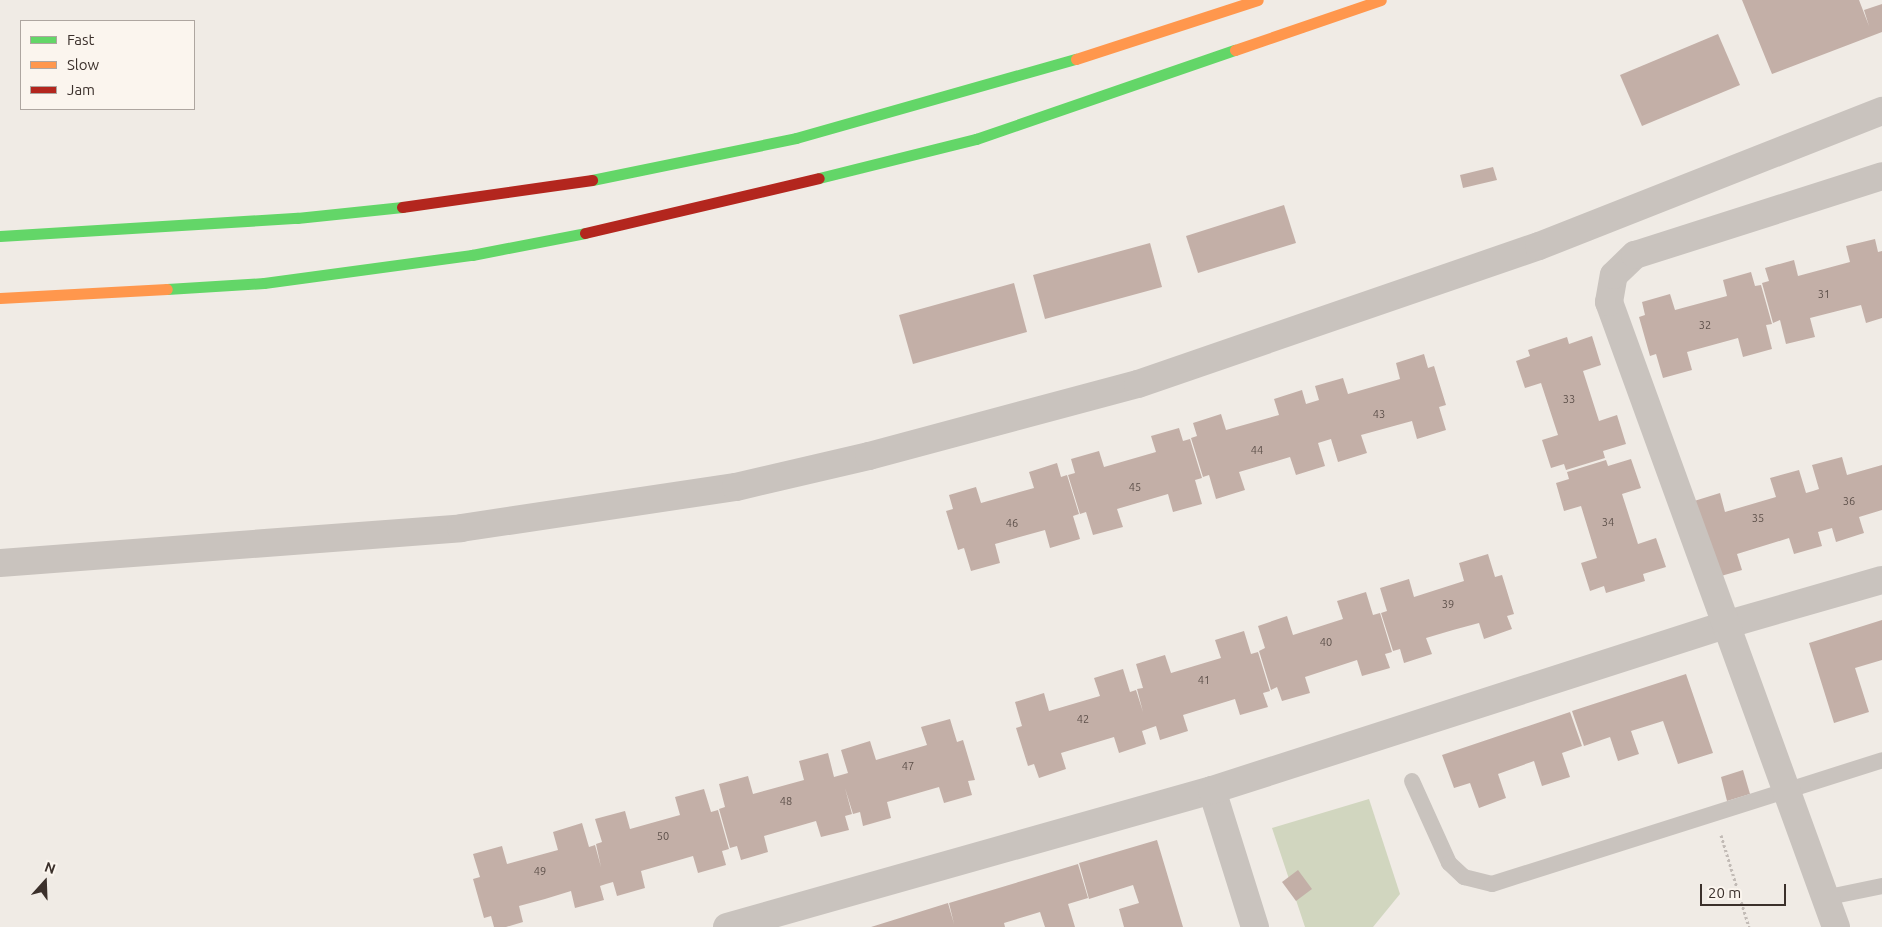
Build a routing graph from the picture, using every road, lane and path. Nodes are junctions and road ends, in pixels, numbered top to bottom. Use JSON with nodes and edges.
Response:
{"nodes":[{"id":1,"x":1258,"y":0,"type":"edge"},
{"id":2,"x":1381,"y":0,"type":"edge"},
{"id":3,"x":1882,"y":111,"type":"edge"},
{"id":4,"x":1882,"y":176,"type":"edge"},
{"id":5,"x":0,"y":236,"type":"edge"},
{"id":6,"x":0,"y":298,"type":"edge"},
{"id":7,"x":0,"y":563,"type":"edge"},
{"id":8,"x":1882,"y":580,"type":"edge"},
{"id":9,"x":1725,"y":625,"type":"junction"},
{"id":10,"x":1882,"y":760,"type":"edge"},
{"id":11,"x":1412,"y":781,"type":"dead end"},
{"id":12,"x":1786,"y":788,"type":"junction"},
{"id":13,"x":1212,"y":790,"type":"junction"},
{"id":14,"x":1719,"y":829,"type":"dead end"},
{"id":15,"x":1882,"y":886,"type":"edge"},
{"id":16,"x":1824,"y":898,"type":"junction"},
{"id":17,"x":727,"y":927,"type":"edge"},
{"id":18,"x":1255,"y":927,"type":"edge"},
{"id":19,"x":1749,"y":927,"type":"edge"},
{"id":20,"x":1836,"y":927,"type":"edge"}],
"edges":[{"from":1,"to":5,"type":"main road"},
{"from":2,"to":6,"type":"main road"},
{"from":3,"to":7,"type":"street"},
{"from":4,"to":9,"type":"street"},
{"from":8,"to":9,"type":"street"},
{"from":9,"to":12,"type":"street"},
{"from":9,"to":13,"type":"street"},
{"from":10,"to":12,"type":"lane"},
{"from":11,"to":12,"type":"lane"},
{"from":12,"to":16,"type":"street"},
{"from":13,"to":17,"type":"street"},
{"from":13,"to":18,"type":"street"},
{"from":14,"to":19,"type":"path"},
{"from":15,"to":16,"type":"lane"},
{"from":16,"to":20,"type":"street"}]}
